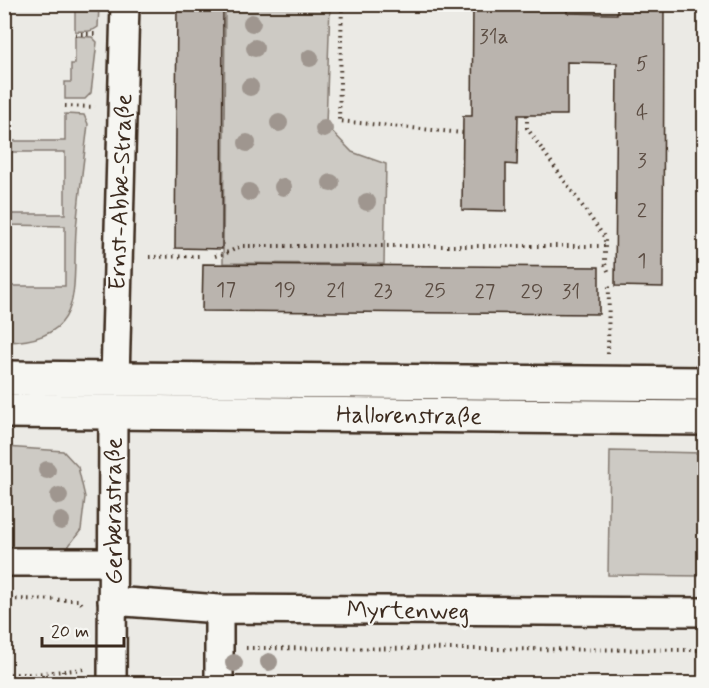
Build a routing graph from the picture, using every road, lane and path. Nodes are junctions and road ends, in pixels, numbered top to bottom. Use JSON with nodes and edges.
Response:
{"nodes":[{"id":1,"x":125,"y":4,"type":"edge"},
{"id":2,"x":342,"y":4,"type":"edge"},
{"id":3,"x":75,"y":34,"type":"dead end"},
{"id":4,"x":102,"y":34,"type":"dead end"},
{"id":5,"x":65,"y":106,"type":"dead end"},
{"id":6,"x":95,"y":107,"type":"dead end"},
{"id":7,"x":527,"y":115,"type":"dead end"},
{"id":8,"x":463,"y":133,"type":"dead end"},
{"id":9,"x":605,"y":246,"type":"junction"},
{"id":10,"x":203,"y":256,"type":"dead end"},
{"id":11,"x":215,"y":256,"type":"dead end"},
{"id":12,"x":149,"y":257,"type":"dead end"},
{"id":13,"x":609,"y":273,"type":"dead end"},
{"id":14,"x":609,"y":286,"type":"dead end"},
{"id":15,"x":608,"y":330,"type":"dead end"},
{"id":16,"x":4,"y":378,"type":"edge"},
{"id":17,"x":705,"y":384,"type":"edge"},
{"id":18,"x":114,"y":395,"type":"junction"},
{"id":19,"x":4,"y":411,"type":"edge"},
{"id":20,"x":705,"y":418,"type":"edge"},
{"id":21,"x":4,"y":562,"type":"edge"},
{"id":22,"x":112,"y":562,"type":"junction"},
{"id":23,"x":4,"y":599,"type":"edge"},
{"id":24,"x":101,"y":607,"type":"junction"},
{"id":25,"x":219,"y":609,"type":"junction"},
{"id":26,"x":705,"y":612,"type":"edge"},
{"id":27,"x":219,"y":648,"type":"junction"},
{"id":28,"x":705,"y":650,"type":"edge"},
{"id":29,"x":63,"y":671,"type":"junction"},
{"id":30,"x":4,"y":674,"type":"edge"},
{"id":31,"x":112,"y":676,"type":"edge"},
{"id":32,"x":63,"y":684,"type":"edge"},
{"id":33,"x":219,"y":684,"type":"edge"}],
"edges":[{"from":1,"to":18,"type":"street","name":"Ernst-Abbe-Straße"},
{"from":2,"to":8,"type":"path"},
{"from":3,"to":4,"type":"path"},
{"from":5,"to":6,"type":"path"},
{"from":7,"to":9,"type":"path"},
{"from":9,"to":11,"type":"path"},
{"from":9,"to":13,"type":"path"},
{"from":10,"to":12,"type":"path"},
{"from":14,"to":15,"type":"path"},
{"from":16,"to":18,"type":"street","name":"Hallorenstraße"},
{"from":17,"to":18,"type":"street","name":"Hallorenstraße"},
{"from":18,"to":19,"type":"street","name":"Hallorenstraße"},
{"from":18,"to":20,"type":"street","name":"Hallorenstraße"},
{"from":18,"to":22,"type":"street","name":"Gerberastraße"},
{"from":21,"to":22,"type":"street"},
{"from":22,"to":24,"type":"street","name":"Gerberastraße"},
{"from":23,"to":24,"type":"path"},
{"from":24,"to":25,"type":"street","name":"Myrtenweg"},
{"from":24,"to":31,"type":"street","name":"Gerberastraße"},
{"from":25,"to":26,"type":"street","name":"Myrtenweg"},
{"from":25,"to":27,"type":"street"},
{"from":27,"to":28,"type":"path"},
{"from":27,"to":33,"type":"street"},
{"from":29,"to":30,"type":"path"},
{"from":29,"to":31,"type":"path"},
{"from":29,"to":32,"type":"path"}]}
